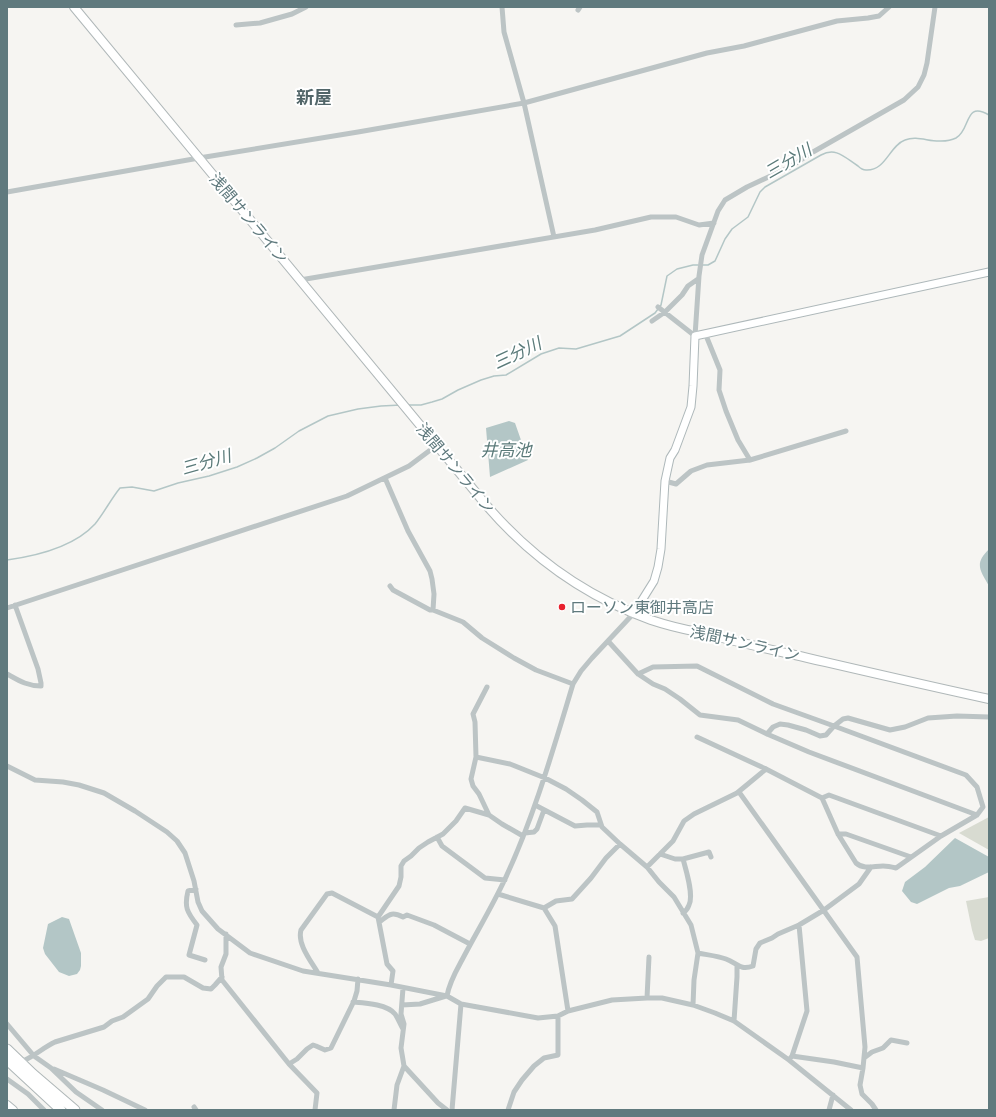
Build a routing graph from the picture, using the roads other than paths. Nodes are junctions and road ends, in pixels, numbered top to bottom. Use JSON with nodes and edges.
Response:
{"nodes":[{"id":1,"x":74,"y":7,"type":"edge"},
{"id":2,"x":306,"y":7,"type":"edge"},
{"id":3,"x":502,"y":7,"type":"edge"},
{"id":4,"x":889,"y":7,"type":"edge"},
{"id":5,"x":935,"y":7,"type":"edge"},
{"id":6,"x":236,"y":25,"type":"dead end"},
{"id":7,"x":524,"y":103,"type":"junction"},
{"id":8,"x":199,"y":158,"type":"junction"},
{"id":9,"x":7,"y":192,"type":"edge"},
{"id":10,"x":714,"y":223,"type":"junction"},
{"id":11,"x":554,"y":237,"type":"junction"},
{"id":12,"x":989,"y":272,"type":"edge"},
{"id":13,"x":698,"y":279,"type":"junction"},
{"id":14,"x":300,"y":280,"type":"junction"},
{"id":15,"x":658,"y":306,"type":"dead end"},
{"id":16,"x":665,"y":312,"type":"junction"},
{"id":17,"x":652,"y":320,"type":"dead end"},
{"id":18,"x":705,"y":334,"type":"junction"},
{"id":19,"x":695,"y":336,"type":"junction"},
{"id":20,"x":846,"y":431,"type":"dead end"},
{"id":21,"x":437,"y":445,"type":"junction"},
{"id":22,"x":750,"y":460,"type":"junction"},
{"id":23,"x":385,"y":478,"type":"junction"},
{"id":24,"x":665,"y":481,"type":"junction"},
{"id":25,"x":390,"y":586,"type":"dead end"},
{"id":26,"x":15,"y":605,"type":"junction"},
{"id":27,"x":7,"y":608,"type":"edge"},
{"id":28,"x":433,"y":610,"type":"junction"},
{"id":29,"x":634,"y":613,"type":"junction"},
{"id":30,"x":608,"y":641,"type":"junction"},
{"id":31,"x":7,"y":674,"type":"edge"},
{"id":32,"x":638,"y":674,"type":"junction"},
{"id":33,"x":573,"y":684,"type":"junction"},
{"id":34,"x":487,"y":687,"type":"dead end"},
{"id":35,"x":989,"y":700,"type":"edge"},
{"id":36,"x":989,"y":717,"type":"edge"},
{"id":37,"x":834,"y":726,"type":"junction"},
{"id":38,"x":767,"y":734,"type":"junction"},
{"id":39,"x":698,"y":737,"type":"dead end"},
{"id":40,"x":476,"y":757,"type":"junction"},
{"id":41,"x":7,"y":766,"type":"edge"},
{"id":42,"x":766,"y":769,"type":"junction"},
{"id":43,"x":545,"y":778,"type":"junction"},
{"id":44,"x":739,"y":792,"type":"junction"},
{"id":45,"x":822,"y":798,"type":"junction"},
{"id":46,"x":535,"y":805,"type":"junction"},
{"id":47,"x":544,"y":810,"type":"junction"},
{"id":48,"x":489,"y":815,"type":"junction"},
{"id":49,"x":977,"y":815,"type":"junction"},
{"id":50,"x":601,"y":825,"type":"junction"},
{"id":51,"x":524,"y":834,"type":"junction"},
{"id":52,"x":838,"y":834,"type":"junction"},
{"id":53,"x":941,"y":836,"type":"junction"},
{"id":54,"x":437,"y":837,"type":"junction"},
{"id":55,"x":620,"y":844,"type":"junction"},
{"id":56,"x":660,"y":854,"type":"junction"},
{"id":57,"x":711,"y":857,"type":"dead end"},
{"id":58,"x":911,"y":857,"type":"junction"},
{"id":59,"x":683,"y":858,"type":"junction"},
{"id":60,"x":647,"y":867,"type":"junction"},
{"id":61,"x":871,"y":867,"type":"junction"},
{"id":62,"x":505,"y":880,"type":"junction"},
{"id":63,"x":196,"y":889,"type":"junction"},
{"id":64,"x":498,"y":894,"type":"junction"},
{"id":65,"x":544,"y":908,"type":"junction"},
{"id":66,"x":824,"y":910,"type":"junction"},
{"id":67,"x":684,"y":913,"type":"junction"},
{"id":68,"x":379,"y":920,"type":"junction"},
{"id":69,"x":799,"y":925,"type":"junction"},
{"id":70,"x":226,"y":934,"type":"junction"},
{"id":71,"x":470,"y":944,"type":"junction"},
{"id":72,"x":698,"y":953,"type":"junction"},
{"id":73,"x":649,"y":958,"type":"dead end"},
{"id":74,"x":204,"y":960,"type":"dead end"},
{"id":75,"x":737,"y":966,"type":"junction"},
{"id":76,"x":318,"y":973,"type":"junction"},
{"id":77,"x":222,"y":978,"type":"junction"},
{"id":78,"x":358,"y":980,"type":"junction"},
{"id":79,"x":391,"y":985,"type":"junction"},
{"id":80,"x":403,"y":988,"type":"junction"},
{"id":81,"x":447,"y":996,"type":"junction"},
{"id":82,"x":647,"y":998,"type":"junction"},
{"id":83,"x":353,"y":1002,"type":"junction"},
{"id":84,"x":461,"y":1004,"type":"junction"},
{"id":85,"x":402,"y":1005,"type":"junction"},
{"id":86,"x":693,"y":1005,"type":"junction"},
{"id":87,"x":568,"y":1011,"type":"junction"},
{"id":88,"x":558,"y":1016,"type":"junction"},
{"id":89,"x":734,"y":1021,"type":"junction"},
{"id":90,"x":7,"y":1024,"type":"edge"},
{"id":91,"x":403,"y":1029,"type":"junction"},
{"id":92,"x":908,"y":1043,"type":"dead end"},
{"id":93,"x":7,"y":1049,"type":"edge"},
{"id":94,"x":34,"y":1056,"type":"junction"},
{"id":95,"x":790,"y":1058,"type":"junction"},
{"id":96,"x":864,"y":1058,"type":"junction"},
{"id":97,"x":7,"y":1060,"type":"edge"},
{"id":98,"x":25,"y":1060,"type":"dead end"},
{"id":99,"x":289,"y":1064,"type":"junction"},
{"id":100,"x":404,"y":1066,"type":"junction"},
{"id":101,"x":51,"y":1068,"type":"junction"},
{"id":102,"x":863,"y":1068,"type":"junction"},
{"id":103,"x":7,"y":1079,"type":"edge"},
{"id":104,"x":833,"y":1095,"type":"junction"},
{"id":105,"x":7,"y":1105,"type":"edge"},
{"id":106,"x":13,"y":1110,"type":"edge"},
{"id":107,"x":44,"y":1110,"type":"edge"},
{"id":108,"x":61,"y":1110,"type":"edge"},
{"id":109,"x":75,"y":1110,"type":"edge"},
{"id":110,"x":102,"y":1110,"type":"edge"},
{"id":111,"x":145,"y":1110,"type":"edge"},
{"id":112,"x":315,"y":1110,"type":"edge"},
{"id":113,"x":394,"y":1110,"type":"edge"},
{"id":114,"x":447,"y":1110,"type":"edge"},
{"id":115,"x":452,"y":1110,"type":"edge"},
{"id":116,"x":508,"y":1110,"type":"edge"},
{"id":117,"x":828,"y":1110,"type":"edge"},
{"id":118,"x":851,"y":1110,"type":"edge"},
{"id":119,"x":876,"y":1110,"type":"edge"}],
"edges":[{"from":1,"to":8,"type":"main road","name":"浅間サンライン"},
{"from":2,"to":6,"type":"street"},
{"from":3,"to":7,"type":"street"},
{"from":4,"to":7,"type":"street"},
{"from":5,"to":10,"type":"street"},
{"from":7,"to":8,"type":"street"},
{"from":7,"to":11,"type":"street"},
{"from":8,"to":9,"type":"street"},
{"from":8,"to":14,"type":"main road","name":"浅間サンライン"},
{"from":10,"to":11,"type":"street"},
{"from":10,"to":13,"type":"street"},
{"from":11,"to":14,"type":"street"},
{"from":12,"to":18,"type":"street"},
{"from":13,"to":16,"type":"street"},
{"from":13,"to":19,"type":"street"},
{"from":14,"to":21,"type":"main road","name":"浅間サンライン"},
{"from":15,"to":16,"type":"street"},
{"from":16,"to":17,"type":"street"},
{"from":16,"to":19,"type":"street"},
{"from":18,"to":19,"type":"street"},
{"from":18,"to":22,"type":"street"},
{"from":19,"to":24,"type":"street"},
{"from":20,"to":22,"type":"street"},
{"from":21,"to":23,"type":"street"},
{"from":21,"to":29,"type":"main road","name":"浅間サンライン"},
{"from":22,"to":24,"type":"street"},
{"from":23,"to":26,"type":"street"},
{"from":23,"to":28,"type":"street"},
{"from":24,"to":29,"type":"street"},
{"from":25,"to":28,"type":"street"},
{"from":26,"to":27,"type":"street"},
{"from":26,"to":31,"type":"street"},
{"from":28,"to":33,"type":"street"},
{"from":29,"to":30,"type":"street"},
{"from":29,"to":35,"type":"main road","name":"浅間サンライン"},
{"from":30,"to":32,"type":"street"},
{"from":30,"to":33,"type":"street"},
{"from":32,"to":37,"type":"street"},
{"from":32,"to":38,"type":"street"},
{"from":33,"to":43,"type":"street"},
{"from":34,"to":40,"type":"street"},
{"from":36,"to":37,"type":"street"},
{"from":37,"to":38,"type":"street"},
{"from":37,"to":49,"type":"street"},
{"from":38,"to":49,"type":"street"},
{"from":39,"to":42,"type":"street"},
{"from":40,"to":43,"type":"street"},
{"from":40,"to":48,"type":"street"},
{"from":41,"to":63,"type":"street"},
{"from":42,"to":44,"type":"street"},
{"from":42,"to":45,"type":"street"},
{"from":43,"to":46,"type":"street"},
{"from":43,"to":50,"type":"street"},
{"from":44,"to":56,"type":"street"},
{"from":44,"to":66,"type":"street"},
{"from":45,"to":52,"type":"street"},
{"from":45,"to":53,"type":"street"},
{"from":46,"to":47,"type":"street"},
{"from":46,"to":51,"type":"street"},
{"from":47,"to":50,"type":"street"},
{"from":47,"to":51,"type":"street"},
{"from":48,"to":51,"type":"street"},
{"from":48,"to":54,"type":"street"},
{"from":49,"to":53,"type":"street"},
{"from":50,"to":55,"type":"street"},
{"from":51,"to":62,"type":"street"},
{"from":52,"to":58,"type":"street"},
{"from":52,"to":61,"type":"street"},
{"from":53,"to":58,"type":"street"},
{"from":54,"to":62,"type":"street"},
{"from":54,"to":68,"type":"street"},
{"from":55,"to":60,"type":"street"},
{"from":55,"to":65,"type":"street"},
{"from":56,"to":59,"type":"street"},
{"from":56,"to":60,"type":"street"},
{"from":57,"to":59,"type":"street"},
{"from":58,"to":61,"type":"street"},
{"from":59,"to":67,"type":"street"},
{"from":60,"to":67,"type":"street"},
{"from":61,"to":66,"type":"street"},
{"from":62,"to":64,"type":"street"},
{"from":63,"to":70,"type":"street"},
{"from":63,"to":74,"type":"street"},
{"from":64,"to":65,"type":"street"},
{"from":64,"to":71,"type":"street"},
{"from":65,"to":87,"type":"street"},
{"from":66,"to":69,"type":"street"},
{"from":66,"to":96,"type":"street"},
{"from":67,"to":72,"type":"street"},
{"from":68,"to":71,"type":"street"},
{"from":68,"to":76,"type":"street"},
{"from":68,"to":79,"type":"street"},
{"from":69,"to":75,"type":"street"},
{"from":69,"to":95,"type":"street"},
{"from":70,"to":76,"type":"street"},
{"from":70,"to":77,"type":"street"},
{"from":71,"to":81,"type":"street"},
{"from":72,"to":75,"type":"street"},
{"from":72,"to":86,"type":"street"},
{"from":73,"to":82,"type":"street"},
{"from":75,"to":89,"type":"street"},
{"from":76,"to":78,"type":"street"},
{"from":77,"to":94,"type":"street"},
{"from":77,"to":99,"type":"street"},
{"from":78,"to":79,"type":"street"},
{"from":78,"to":83,"type":"street"},
{"from":79,"to":80,"type":"street"},
{"from":80,"to":81,"type":"street"},
{"from":80,"to":85,"type":"street"},
{"from":81,"to":84,"type":"street"},
{"from":81,"to":85,"type":"street"},
{"from":82,"to":86,"type":"street"},
{"from":82,"to":87,"type":"street"},
{"from":83,"to":91,"type":"street"},
{"from":83,"to":99,"type":"street"},
{"from":84,"to":88,"type":"street"},
{"from":84,"to":115,"type":"street"},
{"from":85,"to":91,"type":"street"},
{"from":86,"to":89,"type":"street"},
{"from":87,"to":88,"type":"street"},
{"from":88,"to":116,"type":"street"},
{"from":89,"to":95,"type":"street"},
{"from":90,"to":94,"type":"street"},
{"from":91,"to":100,"type":"street"},
{"from":92,"to":96,"type":"street"},
{"from":93,"to":109,"type":"highway"},
{"from":94,"to":98,"type":"street"},
{"from":94,"to":101,"type":"street"},
{"from":95,"to":102,"type":"street"},
{"from":95,"to":104,"type":"street"},
{"from":96,"to":102,"type":"street"},
{"from":97,"to":108,"type":"highway"},
{"from":99,"to":112,"type":"street"},
{"from":100,"to":113,"type":"street"},
{"from":100,"to":114,"type":"street"},
{"from":101,"to":110,"type":"street"},
{"from":101,"to":111,"type":"street"},
{"from":102,"to":119,"type":"street"},
{"from":103,"to":107,"type":"street"},
{"from":104,"to":117,"type":"street"},
{"from":104,"to":118,"type":"street"},
{"from":105,"to":106,"type":"main road"}]}
